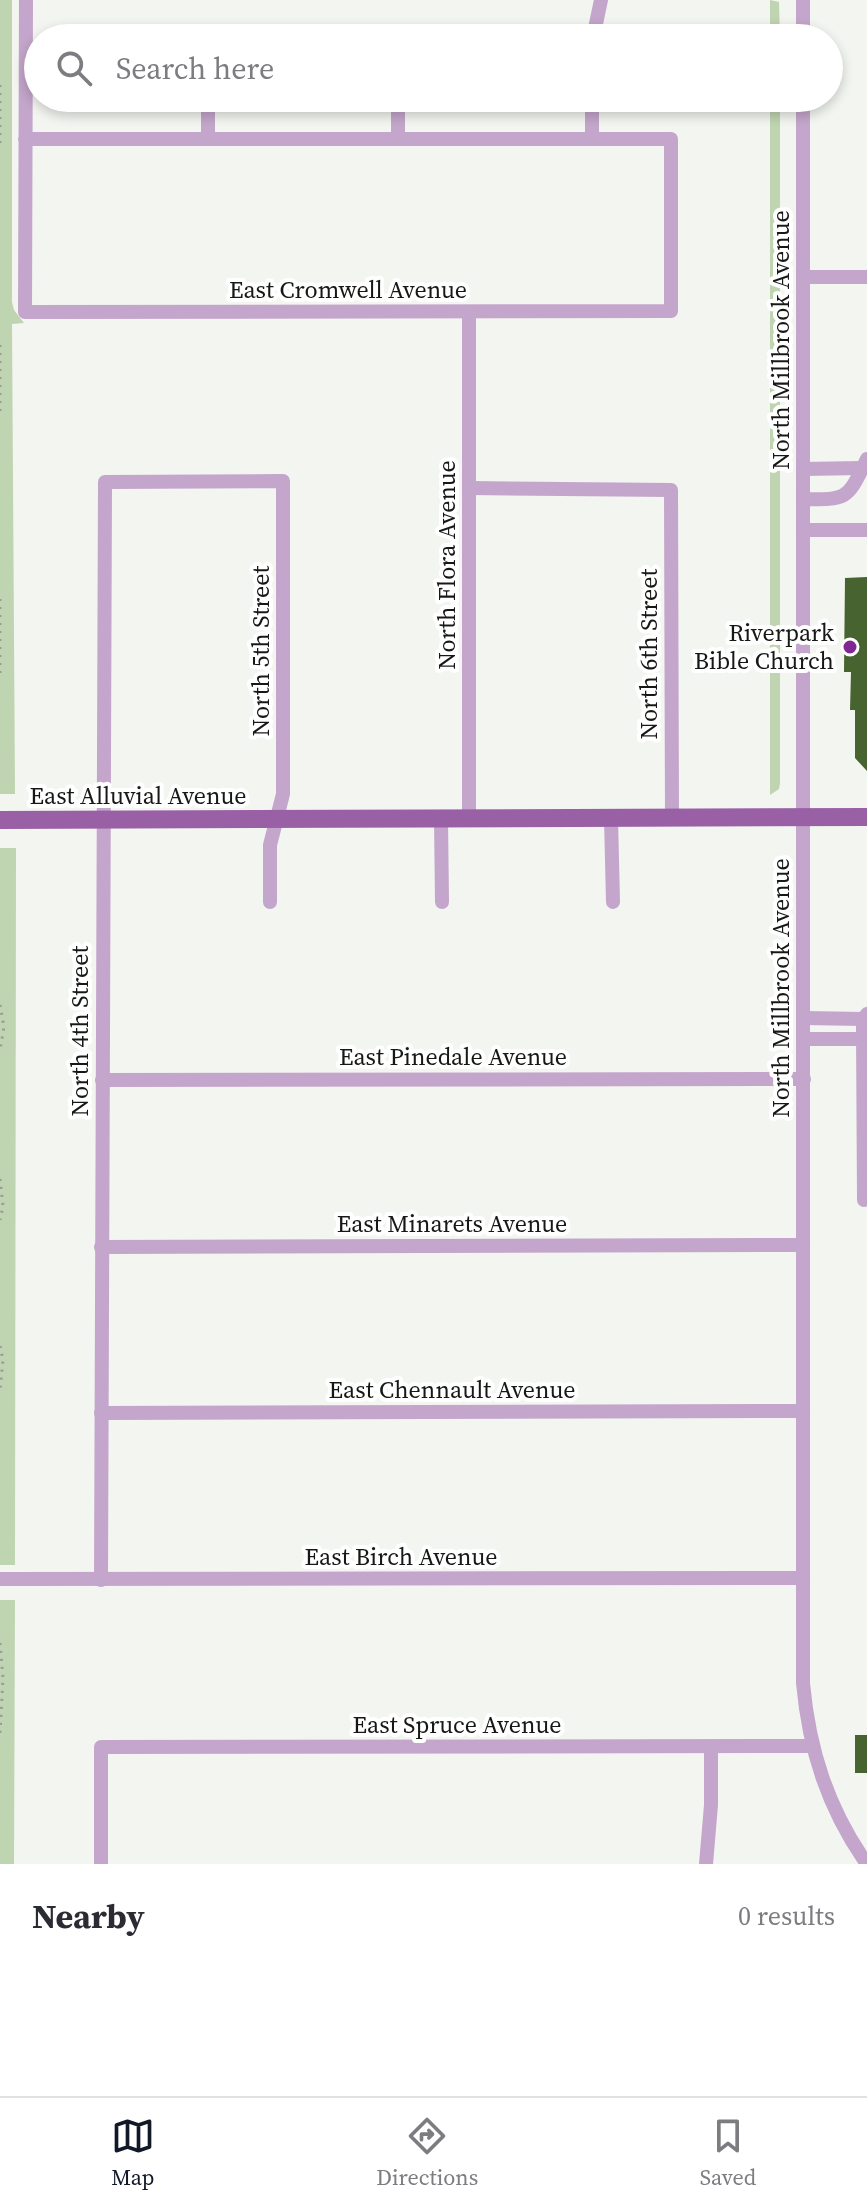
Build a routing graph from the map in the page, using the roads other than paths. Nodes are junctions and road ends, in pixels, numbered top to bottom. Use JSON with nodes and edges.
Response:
{"nodes":[{"id":1,"x":26,"y":0,"type":"edge"},
{"id":2,"x":601,"y":0,"type":"edge"},
{"id":3,"x":803,"y":0,"type":"edge"},
{"id":4,"x":26,"y":24,"type":"edge"},
{"id":5,"x":596,"y":24,"type":"edge"},
{"id":6,"x":803,"y":24,"type":"edge"},
{"id":7,"x":25,"y":112,"type":"edge"},
{"id":8,"x":208,"y":112,"type":"edge"},
{"id":9,"x":398,"y":112,"type":"edge"},
{"id":10,"x":592,"y":112,"type":"edge"},
{"id":11,"x":803,"y":112,"type":"edge"},
{"id":12,"x":25,"y":139,"type":"junction"},
{"id":13,"x":208,"y":139,"type":"junction"},
{"id":14,"x":398,"y":139,"type":"junction"},
{"id":15,"x":592,"y":139,"type":"junction"},
{"id":16,"x":803,"y":277,"type":"junction"},
{"id":17,"x":867,"y":277,"type":"edge"},
{"id":18,"x":469,"y":312,"type":"junction"},
{"id":19,"x":865,"y":464,"type":"edge"},
{"id":20,"x":803,"y":469,"type":"junction"},
{"id":21,"x":283,"y":481,"type":"joint"},
{"id":22,"x":470,"y":488,"type":"junction"},
{"id":23,"x":803,"y":499,"type":"junction"},
{"id":24,"x":803,"y":530,"type":"junction"},
{"id":25,"x":867,"y":530,"type":"edge"},
{"id":26,"x":867,"y":817,"type":"edge"},
{"id":27,"x":611,"y":818,"type":"junction"},
{"id":28,"x":672,"y":818,"type":"junction"},
{"id":29,"x":803,"y":818,"type":"junction"},
{"id":30,"x":441,"y":819,"type":"junction"},
{"id":31,"x":469,"y":819,"type":"junction"},
{"id":32,"x":0,"y":820,"type":"edge"},
{"id":33,"x":103,"y":820,"type":"junction"},
{"id":34,"x":276,"y":820,"type":"junction"},
{"id":35,"x":270,"y":902,"type":"dead end"},
{"id":36,"x":442,"y":902,"type":"dead end"},
{"id":37,"x":613,"y":902,"type":"dead end"},
{"id":38,"x":804,"y":1018,"type":"junction"},
{"id":39,"x":865,"y":1025,"type":"edge"},
{"id":40,"x":804,"y":1039,"type":"junction"},
{"id":41,"x":804,"y":1079,"type":"junction"},
{"id":42,"x":102,"y":1080,"type":"junction"},
{"id":43,"x":866,"y":1085,"type":"edge"},
{"id":44,"x":864,"y":1200,"type":"dead end"},
{"id":45,"x":802,"y":1245,"type":"junction"},
{"id":46,"x":101,"y":1247,"type":"junction"},
{"id":47,"x":803,"y":1411,"type":"junction"},
{"id":48,"x":101,"y":1413,"type":"junction"},
{"id":49,"x":802,"y":1578,"type":"junction"},
{"id":50,"x":0,"y":1579,"type":"edge"},
{"id":51,"x":101,"y":1580,"type":"junction"},
{"id":52,"x":813,"y":1746,"type":"junction"},
{"id":53,"x":711,"y":1747,"type":"junction"},
{"id":54,"x":865,"y":1862,"type":"edge"},
{"id":55,"x":101,"y":1864,"type":"edge"},
{"id":56,"x":706,"y":1864,"type":"edge"}],
"edges":[{"from":1,"to":4,"type":"street"},
{"from":2,"to":5,"type":"street"},
{"from":3,"to":6,"type":"street"},
{"from":7,"to":12,"type":"street"},
{"from":8,"to":13,"type":"street"},
{"from":9,"to":14,"type":"street"},
{"from":10,"to":15,"type":"street"},
{"from":11,"to":16,"type":"street","name":"North Millbrook Avenue"},
{"from":12,"to":13,"type":"street"},
{"from":12,"to":18,"type":"street","name":"East Cromwell Avenue"},
{"from":13,"to":14,"type":"street"},
{"from":14,"to":15,"type":"street"},
{"from":15,"to":18,"type":"street","name":"East Cromwell Avenue"},
{"from":16,"to":17,"type":"street"},
{"from":16,"to":20,"type":"street","name":"North Millbrook Avenue"},
{"from":18,"to":22,"type":"street","name":"North Flora Avenue"},
{"from":19,"to":20,"type":"street"},
{"from":19,"to":23,"type":"street"},
{"from":20,"to":23,"type":"street","name":"North Millbrook Avenue"},
{"from":21,"to":33,"type":"street","name":"North 4th Street"},
{"from":21,"to":34,"type":"street","name":"North 5th Street"},
{"from":22,"to":28,"type":"street","name":"North 6th Street"},
{"from":22,"to":31,"type":"street","name":"North Flora Avenue"},
{"from":23,"to":24,"type":"street","name":"North Millbrook Avenue"},
{"from":24,"to":25,"type":"street"},
{"from":24,"to":29,"type":"street","name":"North Millbrook Avenue"},
{"from":26,"to":29,"type":"main road","name":"East Alluvial Avenue"},
{"from":27,"to":28,"type":"main road","name":"East Alluvial Avenue"},
{"from":27,"to":31,"type":"main road","name":"East Alluvial Avenue"},
{"from":27,"to":37,"type":"street"},
{"from":28,"to":29,"type":"main road","name":"East Alluvial Avenue"},
{"from":29,"to":38,"type":"street","name":"North Millbrook Avenue"},
{"from":30,"to":31,"type":"main road","name":"East Alluvial Avenue"},
{"from":30,"to":34,"type":"main road","name":"East Alluvial Avenue"},
{"from":30,"to":36,"type":"street"},
{"from":32,"to":33,"type":"main road","name":"East Alluvial Avenue"},
{"from":33,"to":34,"type":"main road","name":"East Alluvial Avenue"},
{"from":33,"to":42,"type":"street","name":"North 4th Street"},
{"from":34,"to":35,"type":"street","name":"East Alluvial Avenue"},
{"from":38,"to":39,"type":"street"},
{"from":38,"to":40,"type":"street","name":"North Millbrook Avenue"},
{"from":39,"to":40,"type":"street"},
{"from":39,"to":43,"type":"street"},
{"from":40,"to":41,"type":"street","name":"North Millbrook Avenue"},
{"from":41,"to":42,"type":"street","name":"East Pinedale Avenue"},
{"from":41,"to":45,"type":"street","name":"North Millbrook Avenue"},
{"from":42,"to":46,"type":"street","name":"North 4th Street"},
{"from":43,"to":44,"type":"street"},
{"from":45,"to":46,"type":"street","name":"East Minarets Avenue"},
{"from":45,"to":47,"type":"street","name":"North Millbrook Avenue"},
{"from":46,"to":48,"type":"street","name":"North 4th Street"},
{"from":47,"to":48,"type":"street","name":"East Chennault Avenue"},
{"from":47,"to":49,"type":"street","name":"North Millbrook Avenue"},
{"from":48,"to":51,"type":"street","name":"North 4th Street"},
{"from":49,"to":51,"type":"street","name":"East Birch Avenue"},
{"from":49,"to":52,"type":"street","name":"North Millbrook Avenue"},
{"from":50,"to":51,"type":"street","name":"East Birch Avenue"},
{"from":52,"to":53,"type":"street","name":"East Spruce Avenue"},
{"from":52,"to":54,"type":"street","name":"North Millbrook Avenue"},
{"from":53,"to":55,"type":"street","name":"East Spruce Avenue"},
{"from":53,"to":56,"type":"street"}]}
